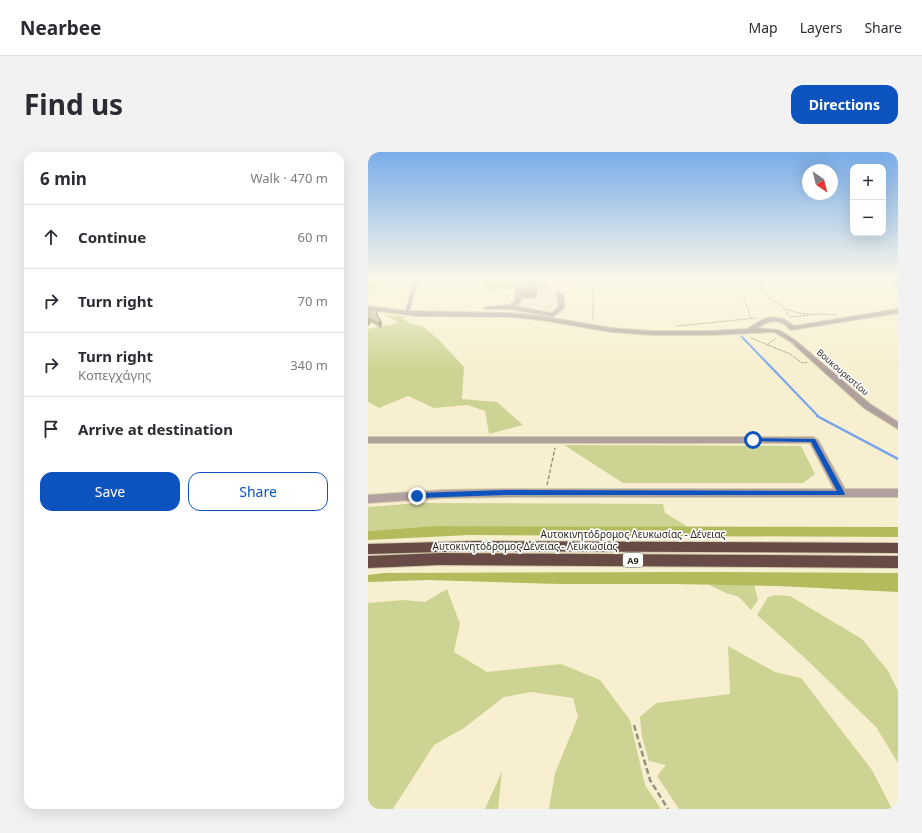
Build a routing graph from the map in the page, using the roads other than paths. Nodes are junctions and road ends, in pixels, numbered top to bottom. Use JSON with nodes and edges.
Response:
{"nodes":[{"id":1,"x":386,"y":310,"type":"edge"},
{"id":2,"x":389,"y":310,"type":"edge"},
{"id":3,"x":408,"y":310,"type":"joint"},
{"id":4,"x":417,"y":310,"type":"edge"},
{"id":5,"x":459,"y":310,"type":"edge"},
{"id":6,"x":524,"y":310,"type":"edge"},
{"id":7,"x":559,"y":310,"type":"edge"},
{"id":8,"x":898,"y":311,"type":"edge"},
{"id":9,"x":455,"y":314,"type":"junction"},
{"id":10,"x":761,"y":321,"type":"junction"},
{"id":11,"x":786,"y":322,"type":"junction"},
{"id":12,"x":811,"y":324,"type":"junction"},
{"id":13,"x":790,"y":329,"type":"junction"},
{"id":14,"x":740,"y":331,"type":"junction"},
{"id":15,"x":776,"y":332,"type":"junction"},
{"id":16,"x":793,"y":341,"type":"junction"},
{"id":17,"x":898,"y":426,"type":"edge"},
{"id":18,"x":368,"y":440,"type":"edge"},
{"id":19,"x":898,"y":493,"type":"edge"},
{"id":20,"x":842,"y":494,"type":"junction"},
{"id":21,"x":368,"y":499,"type":"edge"},
{"id":22,"x":898,"y":548,"type":"edge"},
{"id":23,"x":368,"y":549,"type":"edge"},
{"id":24,"x":368,"y":562,"type":"edge"},
{"id":25,"x":898,"y":562,"type":"edge"}],
"edges":[{"from":1,"to":9,"type":"street"},
{"from":2,"to":3,"type":"street"},
{"from":3,"to":4,"type":"street"},
{"from":5,"to":9,"type":"street"},
{"from":6,"to":7,"type":"street"},
{"from":8,"to":12,"type":"street"},
{"from":9,"to":14,"type":"street"},
{"from":10,"to":11,"type":"street"},
{"from":10,"to":14,"type":"street"},
{"from":10,"to":15,"type":"street","name":"Βουκουρεστίου"},
{"from":11,"to":12,"type":"street"},
{"from":11,"to":13,"type":"street"},
{"from":12,"to":13,"type":"street"},
{"from":13,"to":15,"type":"street"},
{"from":13,"to":16,"type":"street"},
{"from":14,"to":15,"type":"street"},
{"from":15,"to":16,"type":"street","name":"Βουκουρεστίου"},
{"from":16,"to":17,"type":"street","name":"Βουκουρεστίου"},
{"from":18,"to":20,"type":"street"},
{"from":19,"to":20,"type":"street"},
{"from":20,"to":21,"type":"street"},
{"from":22,"to":23,"type":"highway","name":"Αυτοκινητόδρομος Λευκωσίας - Δένειας","number":"A9"},
{"from":24,"to":25,"type":"highway","name":"Αυτοκινητόδρομος Δένειας - Λευκωσίας","number":"A9"}]}
